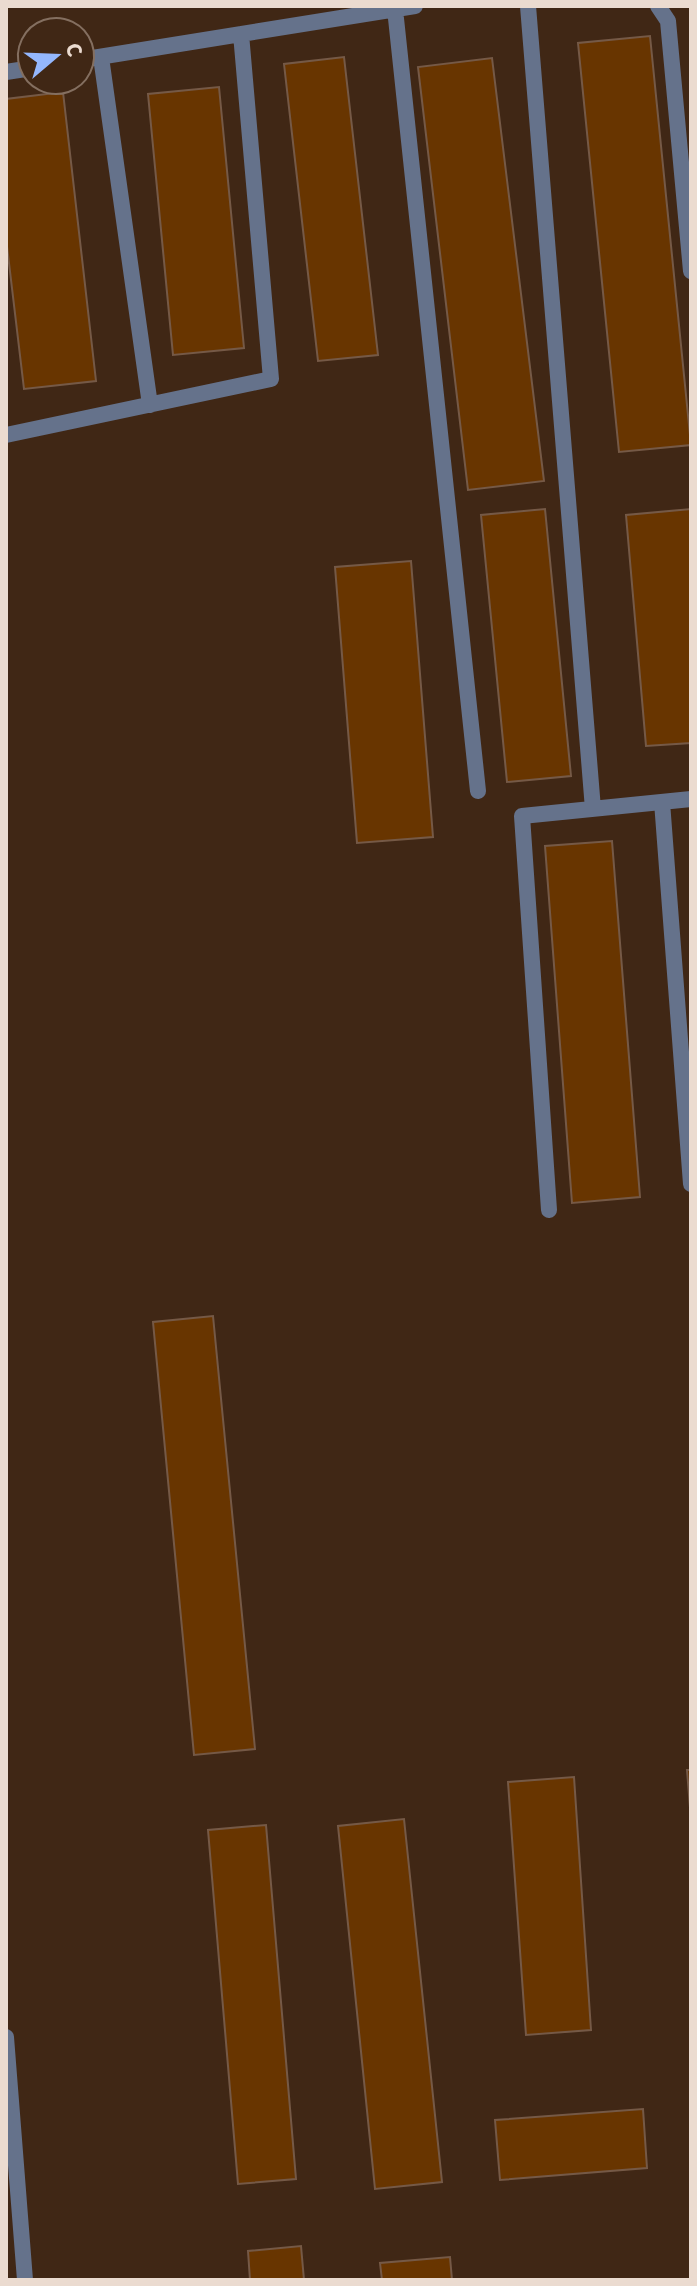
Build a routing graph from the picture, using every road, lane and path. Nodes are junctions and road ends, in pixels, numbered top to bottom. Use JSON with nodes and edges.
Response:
{"nodes":[{"id":1,"x":415,"y":6,"type":"edge"},
{"id":2,"x":528,"y":6,"type":"edge"},
{"id":3,"x":658,"y":6,"type":"edge"},
{"id":4,"x":395,"y":9,"type":"junction"},
{"id":5,"x":241,"y":34,"type":"junction"},
{"id":6,"x":101,"y":57,"type":"junction"},
{"id":7,"x":96,"y":58,"type":"edge"},
{"id":8,"x":691,"y":271,"type":"edge"},
{"id":9,"x":150,"y":405,"type":"junction"},
{"id":10,"x":6,"y":435,"type":"edge"},
{"id":11,"x":478,"y":791,"type":"dead end"},
{"id":12,"x":691,"y":799,"type":"edge"},
{"id":13,"x":662,"y":802,"type":"junction"},
{"id":14,"x":593,"y":809,"type":"junction"},
{"id":15,"x":691,"y":1184,"type":"edge"},
{"id":16,"x":549,"y":1210,"type":"dead end"},
{"id":17,"x":6,"y":2037,"type":"edge"},
{"id":18,"x":25,"y":2280,"type":"edge"}],
"edges":[{"from":1,"to":4,"type":"street"},
{"from":2,"to":14,"type":"street"},
{"from":3,"to":8,"type":"street"},
{"from":4,"to":5,"type":"street"},
{"from":4,"to":11,"type":"street"},
{"from":5,"to":6,"type":"street"},
{"from":5,"to":9,"type":"street"},
{"from":6,"to":7,"type":"street"},
{"from":6,"to":9,"type":"street"},
{"from":9,"to":10,"type":"street"},
{"from":12,"to":13,"type":"street"},
{"from":13,"to":14,"type":"street"},
{"from":13,"to":15,"type":"street"},
{"from":14,"to":16,"type":"street"},
{"from":17,"to":18,"type":"street"}]}
